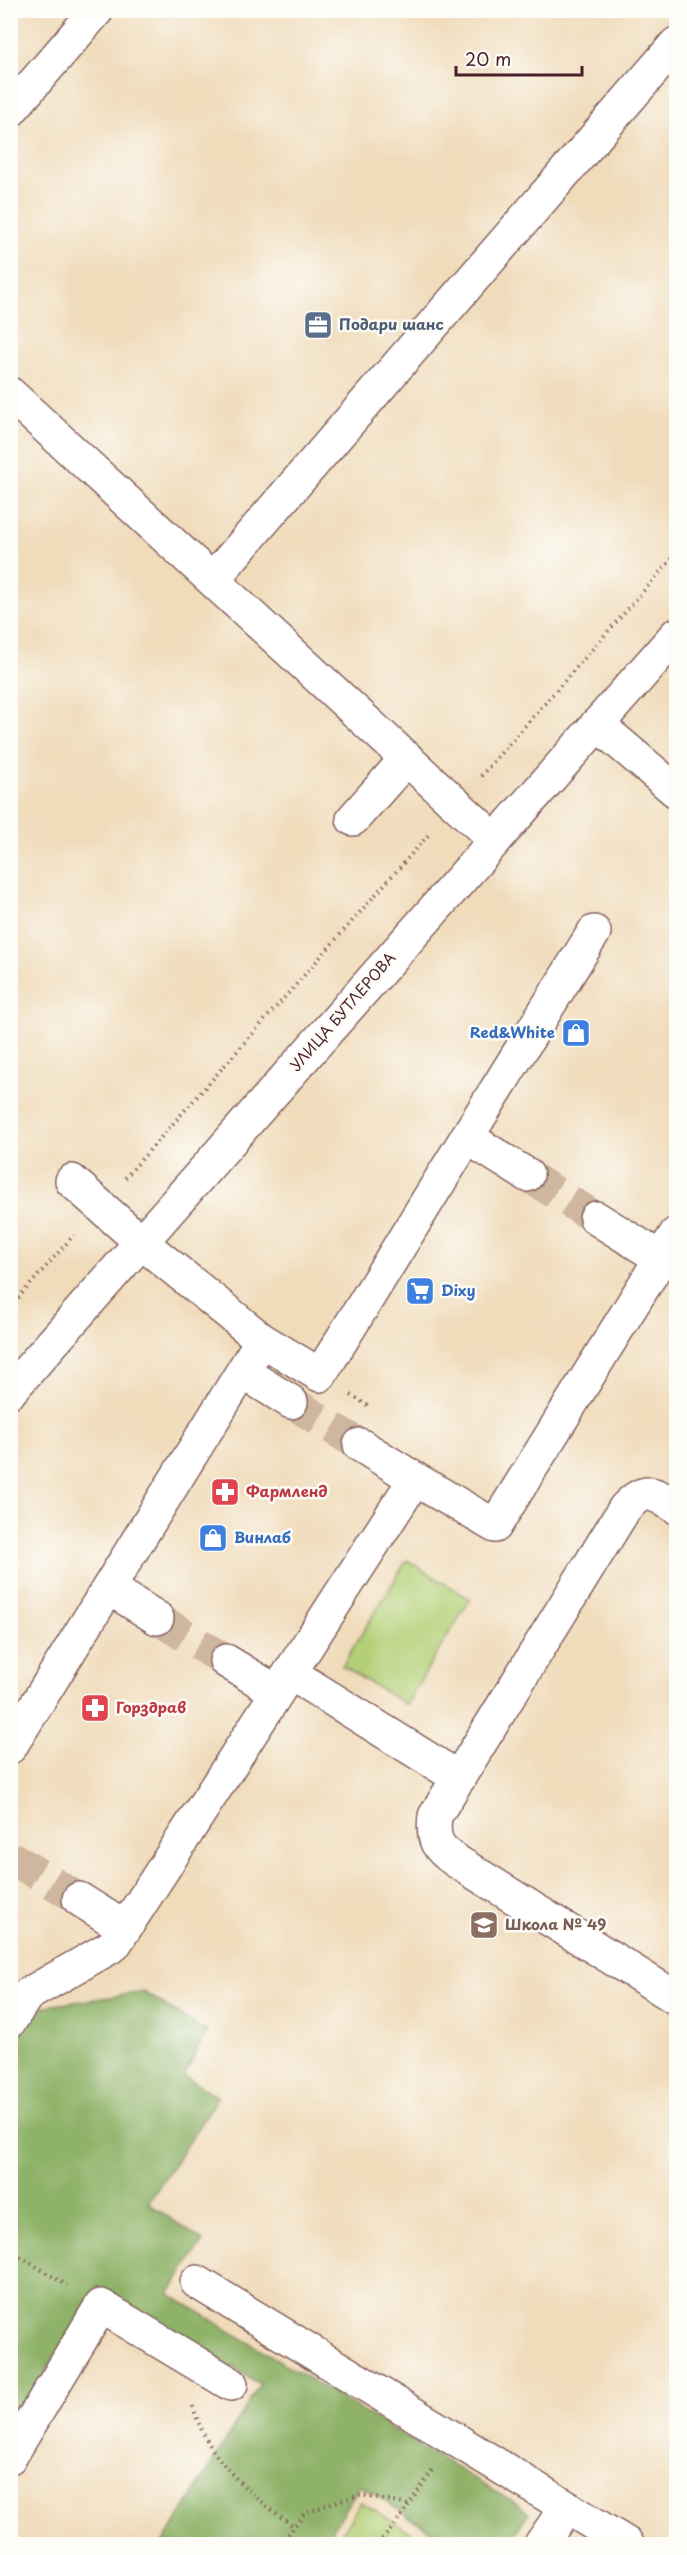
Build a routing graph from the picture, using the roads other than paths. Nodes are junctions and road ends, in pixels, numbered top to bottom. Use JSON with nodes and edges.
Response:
{"nodes":[{"id":1,"x":97,"y":10,"type":"edge"},
{"id":2,"x":676,"y":44,"type":"edge"},
{"id":3,"x":10,"y":111,"type":"edge"},
{"id":4,"x":10,"y":394,"type":"edge"},
{"id":5,"x":213,"y":579,"type":"junction"},
{"id":6,"x":676,"y":635,"type":"edge"},
{"id":7,"x":597,"y":724,"type":"junction"},
{"id":8,"x":407,"y":758,"type":"junction"},
{"id":9,"x":676,"y":791,"type":"edge"},
{"id":10,"x":353,"y":819,"type":"dead end"},
{"id":11,"x":494,"y":839,"type":"junction"},
{"id":12,"x":594,"y":932,"type":"dead end"},
{"id":13,"x":466,"y":1137,"type":"junction"},
{"id":14,"x":527,"y":1175,"type":"tunnel mouth"},
{"id":15,"x":72,"y":1181,"type":"dead end"},
{"id":16,"x":596,"y":1218,"type":"tunnel mouth"},
{"id":17,"x":141,"y":1242,"type":"junction"},
{"id":18,"x":669,"y":1246,"type":"edge"},
{"id":19,"x":262,"y":1340,"type":"junction"},
{"id":20,"x":243,"y":1372,"type":"junction"},
{"id":21,"x":10,"y":1391,"type":"edge"},
{"id":22,"x":291,"y":1402,"type":"tunnel mouth"},
{"id":23,"x":360,"y":1445,"type":"tunnel mouth"},
{"id":24,"x":415,"y":1479,"type":"junction"},
{"id":25,"x":676,"y":1507,"type":"edge"},
{"id":26,"x":109,"y":1588,"type":"junction"},
{"id":27,"x":157,"y":1618,"type":"tunnel mouth"},
{"id":28,"x":226,"y":1661,"type":"tunnel mouth"},
{"id":29,"x":283,"y":1683,"type":"junction"},
{"id":30,"x":10,"y":1747,"type":"edge"},
{"id":31,"x":459,"y":1778,"type":"junction"},
{"id":32,"x":79,"y":1899,"type":"tunnel mouth"},
{"id":33,"x":125,"y":1928,"type":"junction"},
{"id":34,"x":676,"y":1998,"type":"edge"},
{"id":35,"x":10,"y":2021,"type":"edge"},
{"id":36,"x":197,"y":2282,"type":"dead end"},
{"id":37,"x":231,"y":2384,"type":"dead end"},
{"id":38,"x":10,"y":2457,"type":"edge"},
{"id":39,"x":566,"y":2508,"type":"junction"},
{"id":40,"x":541,"y":2544,"type":"edge"},
{"id":41,"x":627,"y":2544,"type":"edge"}],
"edges":[{"from":1,"to":3,"type":"street"},
{"from":2,"to":5,"type":"street"},
{"from":4,"to":5,"type":"street"},
{"from":5,"to":8,"type":"street"},
{"from":6,"to":7,"type":"street","name":"УЛИЦА БУТЛЕРОВА"},
{"from":7,"to":9,"type":"street"},
{"from":7,"to":11,"type":"street","name":"УЛИЦА БУТЛЕРОВА"},
{"from":8,"to":10,"type":"street"},
{"from":8,"to":11,"type":"street"},
{"from":11,"to":17,"type":"street","name":"УЛИЦА БУТЛЕРОВА"},
{"from":12,"to":13,"type":"street"},
{"from":13,"to":14,"type":"street"},
{"from":13,"to":19,"type":"street"},
{"from":15,"to":17,"type":"street"},
{"from":16,"to":18,"type":"street"},
{"from":17,"to":19,"type":"street"},
{"from":17,"to":21,"type":"street","name":"УЛИЦА БУТЛЕРОВА"},
{"from":18,"to":24,"type":"street"},
{"from":19,"to":20,"type":"street"},
{"from":20,"to":22,"type":"street"},
{"from":20,"to":26,"type":"street"},
{"from":23,"to":24,"type":"street"},
{"from":24,"to":29,"type":"street"},
{"from":25,"to":31,"type":"street"},
{"from":26,"to":27,"type":"street"},
{"from":26,"to":30,"type":"street"},
{"from":28,"to":29,"type":"street"},
{"from":29,"to":31,"type":"street"},
{"from":29,"to":33,"type":"street"},
{"from":31,"to":34,"type":"street"},
{"from":32,"to":33,"type":"street"},
{"from":33,"to":35,"type":"street"},
{"from":36,"to":39,"type":"street"},
{"from":37,"to":38,"type":"street"},
{"from":39,"to":40,"type":"street"},
{"from":39,"to":41,"type":"street"}]}
